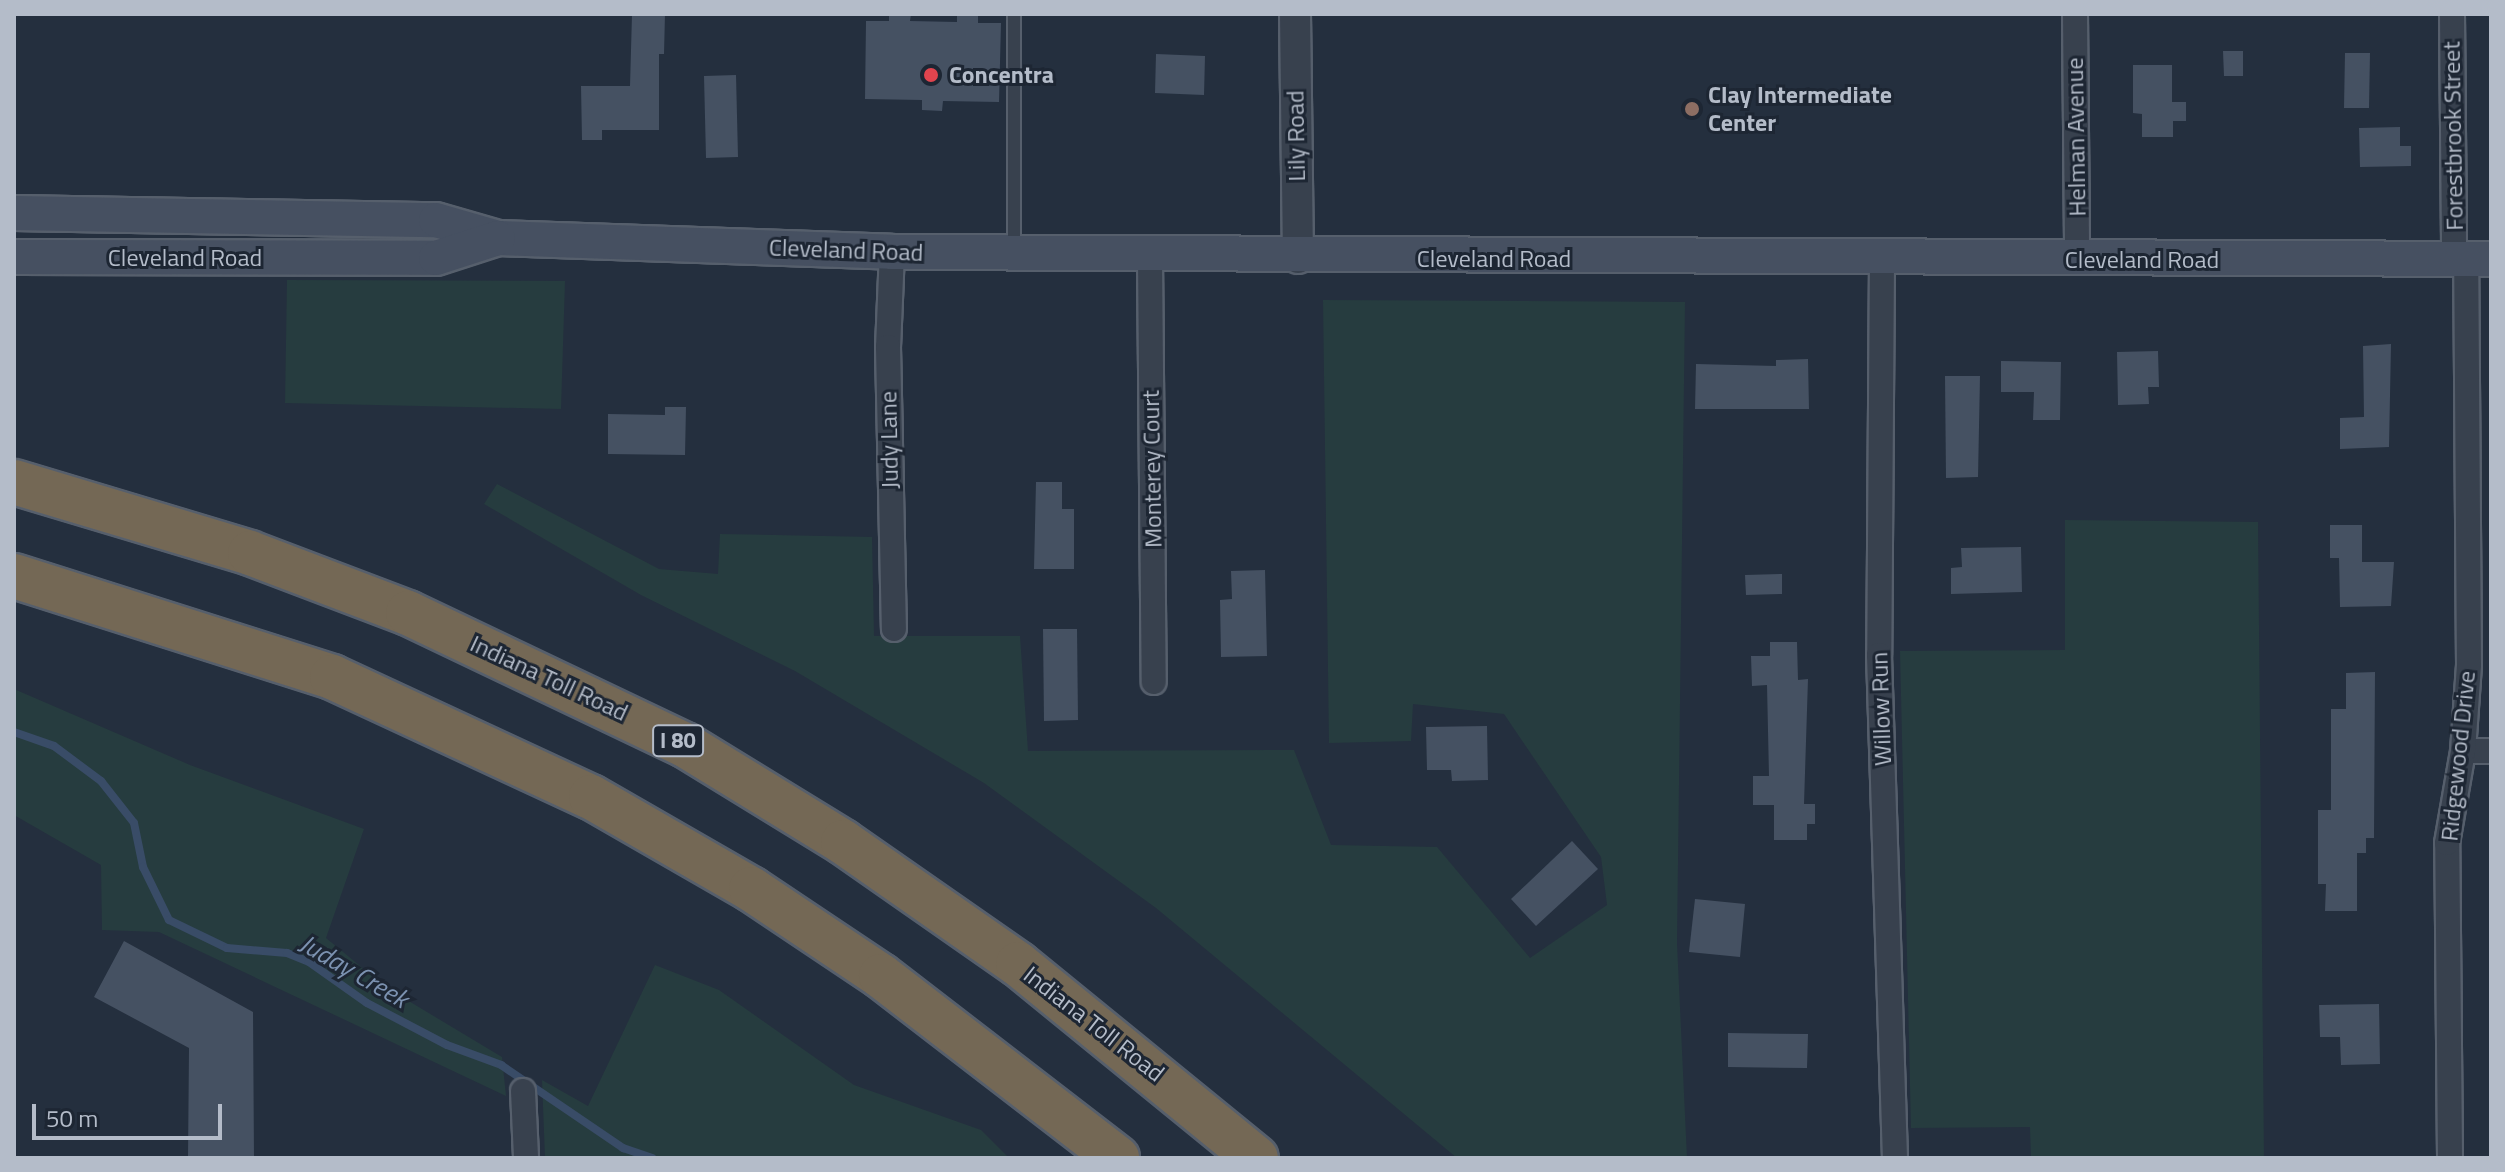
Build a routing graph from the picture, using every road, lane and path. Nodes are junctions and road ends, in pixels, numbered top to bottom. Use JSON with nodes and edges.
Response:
{"nodes":[{"id":1,"x":1014,"y":14,"type":"edge"},
{"id":2,"x":1295,"y":14,"type":"edge"},
{"id":3,"x":2075,"y":14,"type":"edge"},
{"id":4,"x":2452,"y":14,"type":"edge"},
{"id":5,"x":14,"y":213,"type":"edge"},
{"id":6,"x":498,"y":238,"type":"junction"},
{"id":7,"x":892,"y":252,"type":"junction"},
{"id":8,"x":1014,"y":254,"type":"junction"},
{"id":9,"x":14,"y":257,"type":"edge"},
{"id":10,"x":1150,"y":257,"type":"junction"},
{"id":11,"x":1298,"y":258,"type":"junction"},
{"id":12,"x":2470,"y":259,"type":"edge"},
{"id":13,"x":1882,"y":260,"type":"junction"},
{"id":14,"x":2077,"y":261,"type":"junction"},
{"id":15,"x":14,"y":482,"type":"edge"},
{"id":16,"x":14,"y":576,"type":"edge"},
{"id":17,"x":894,"y":629,"type":"dead end"},
{"id":18,"x":1154,"y":682,"type":"dead end"},
{"id":19,"x":2463,"y":751,"type":"junction"},
{"id":20,"x":2491,"y":751,"type":"edge"},
{"id":21,"x":523,"y":1091,"type":"dead end"},
{"id":22,"x":526,"y":1158,"type":"edge"},
{"id":23,"x":1117,"y":1158,"type":"edge"},
{"id":24,"x":1256,"y":1158,"type":"edge"},
{"id":25,"x":1895,"y":1158,"type":"edge"},
{"id":26,"x":2450,"y":1158,"type":"edge"}],
"edges":[{"from":1,"to":8,"type":"lane"},
{"from":2,"to":11,"type":"street","name":"Lily Road"},
{"from":3,"to":14,"type":"street","name":"Helman Avenue"},
{"from":4,"to":12,"type":"street","name":"Forestbrook Street"},
{"from":5,"to":6,"type":"main road","name":"Cleveland Road"},
{"from":6,"to":7,"type":"main road","name":"Cleveland Road"},
{"from":6,"to":9,"type":"main road","name":"Cleveland Road"},
{"from":7,"to":8,"type":"main road","name":"Cleveland Road"},
{"from":7,"to":17,"type":"street","name":"Judy Lane"},
{"from":8,"to":10,"type":"main road","name":"Cleveland Road"},
{"from":10,"to":11,"type":"main road","name":"Cleveland Road"},
{"from":10,"to":18,"type":"street","name":"Monterey Court"},
{"from":11,"to":13,"type":"main road","name":"Cleveland Road"},
{"from":12,"to":14,"type":"main road","name":"Cleveland Road"},
{"from":12,"to":19,"type":"street","name":"Ridgewood Drive"},
{"from":13,"to":14,"type":"main road","name":"Cleveland Road"},
{"from":13,"to":25,"type":"street","name":"Willow Run"},
{"from":15,"to":24,"type":"highway","name":"Indiana Toll Road","number":"I 80"},
{"from":16,"to":23,"type":"highway"},
{"from":19,"to":20,"type":"street"},
{"from":19,"to":26,"type":"street","name":"Ridgewood Drive"},
{"from":21,"to":22,"type":"street"}]}
